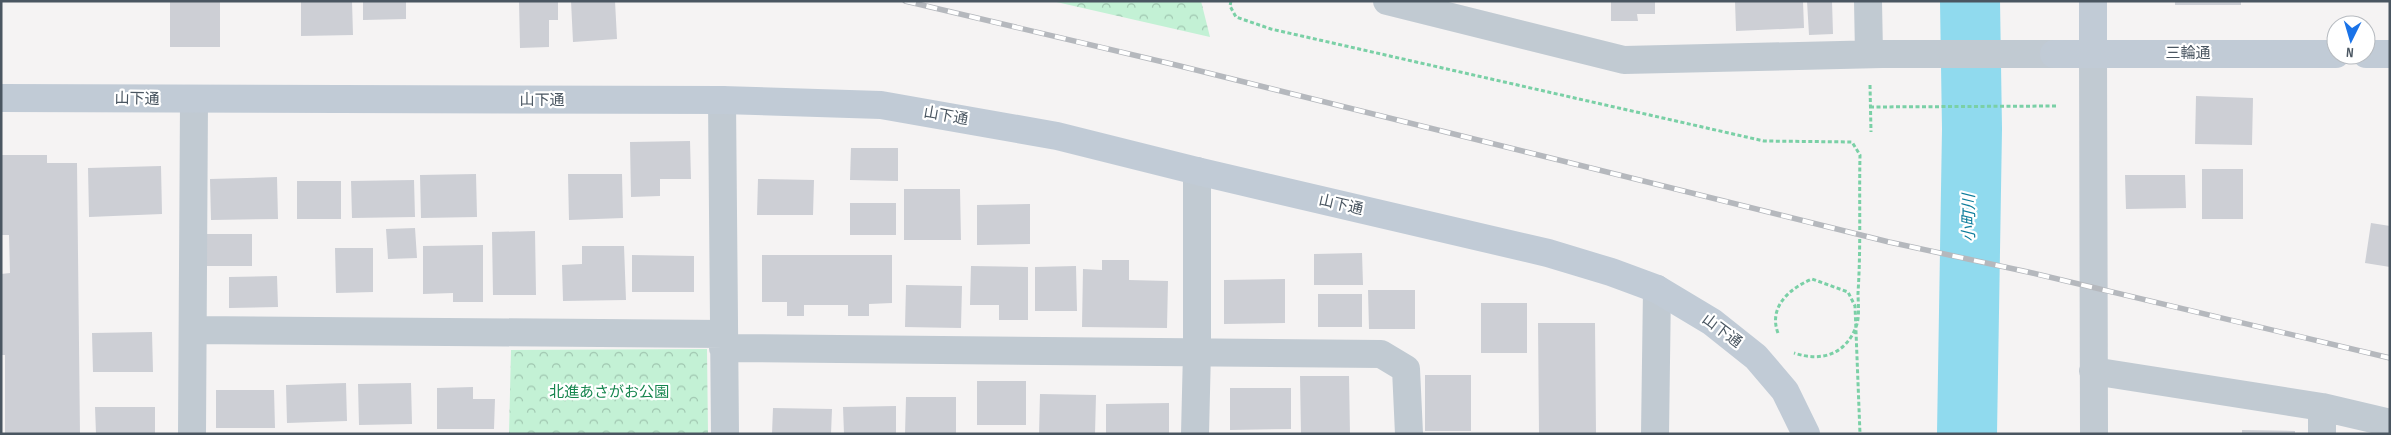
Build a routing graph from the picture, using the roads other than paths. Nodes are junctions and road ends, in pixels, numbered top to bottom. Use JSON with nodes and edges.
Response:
{"nodes":[{"id":1,"x":1387,"y":1,"type":"edge"},
{"id":2,"x":1868,"y":1,"type":"edge"},
{"id":3,"x":2093,"y":1,"type":"edge"},
{"id":4,"x":2093,"y":53,"type":"junction"},
{"id":5,"x":1876,"y":54,"type":"junction"},
{"id":6,"x":2326,"y":54,"type":"edge"},
{"id":7,"x":2376,"y":54,"type":"edge"},
{"id":8,"x":2390,"y":54,"type":"edge"},
{"id":9,"x":1,"y":98,"type":"edge"},
{"id":10,"x":194,"y":100,"type":"junction"},
{"id":11,"x":722,"y":100,"type":"junction"},
{"id":12,"x":1197,"y":171,"type":"junction"},
{"id":13,"x":1657,"y":289,"type":"junction"},
{"id":14,"x":193,"y":330,"type":"junction"},
{"id":15,"x":723,"y":341,"type":"junction"},
{"id":16,"x":1197,"y":351,"type":"junction"},
{"id":17,"x":2093,"y":371,"type":"junction"},
{"id":18,"x":2322,"y":407,"type":"junction"},
{"id":19,"x":2390,"y":423,"type":"edge"},
{"id":20,"x":192,"y":434,"type":"edge"},
{"id":21,"x":725,"y":434,"type":"edge"},
{"id":22,"x":1195,"y":434,"type":"edge"},
{"id":23,"x":1409,"y":434,"type":"edge"},
{"id":24,"x":1655,"y":434,"type":"edge"},
{"id":25,"x":1806,"y":434,"type":"edge"},
{"id":26,"x":2094,"y":434,"type":"edge"},
{"id":27,"x":2322,"y":434,"type":"edge"}],
"edges":[{"from":1,"to":5,"type":"street"},
{"from":2,"to":5,"type":"street"},
{"from":3,"to":4,"type":"street"},
{"from":4,"to":5,"type":"street","name":"三輪通"},
{"from":4,"to":6,"type":"street","name":"三輪通"},
{"from":4,"to":17,"type":"street"},
{"from":7,"to":8,"type":"street"},
{"from":9,"to":10,"type":"street","name":"山下通"},
{"from":10,"to":11,"type":"street","name":"山下通"},
{"from":10,"to":14,"type":"street"},
{"from":11,"to":12,"type":"street","name":"山下通"},
{"from":11,"to":15,"type":"street"},
{"from":12,"to":13,"type":"street","name":"山下通"},
{"from":12,"to":16,"type":"street"},
{"from":13,"to":24,"type":"street"},
{"from":13,"to":25,"type":"street","name":"山下通"},
{"from":14,"to":15,"type":"street"},
{"from":14,"to":20,"type":"street"},
{"from":15,"to":16,"type":"street"},
{"from":15,"to":21,"type":"street"},
{"from":16,"to":22,"type":"street"},
{"from":16,"to":23,"type":"street"},
{"from":17,"to":18,"type":"street"},
{"from":17,"to":26,"type":"street"},
{"from":18,"to":19,"type":"street"},
{"from":18,"to":27,"type":"street"}]}
